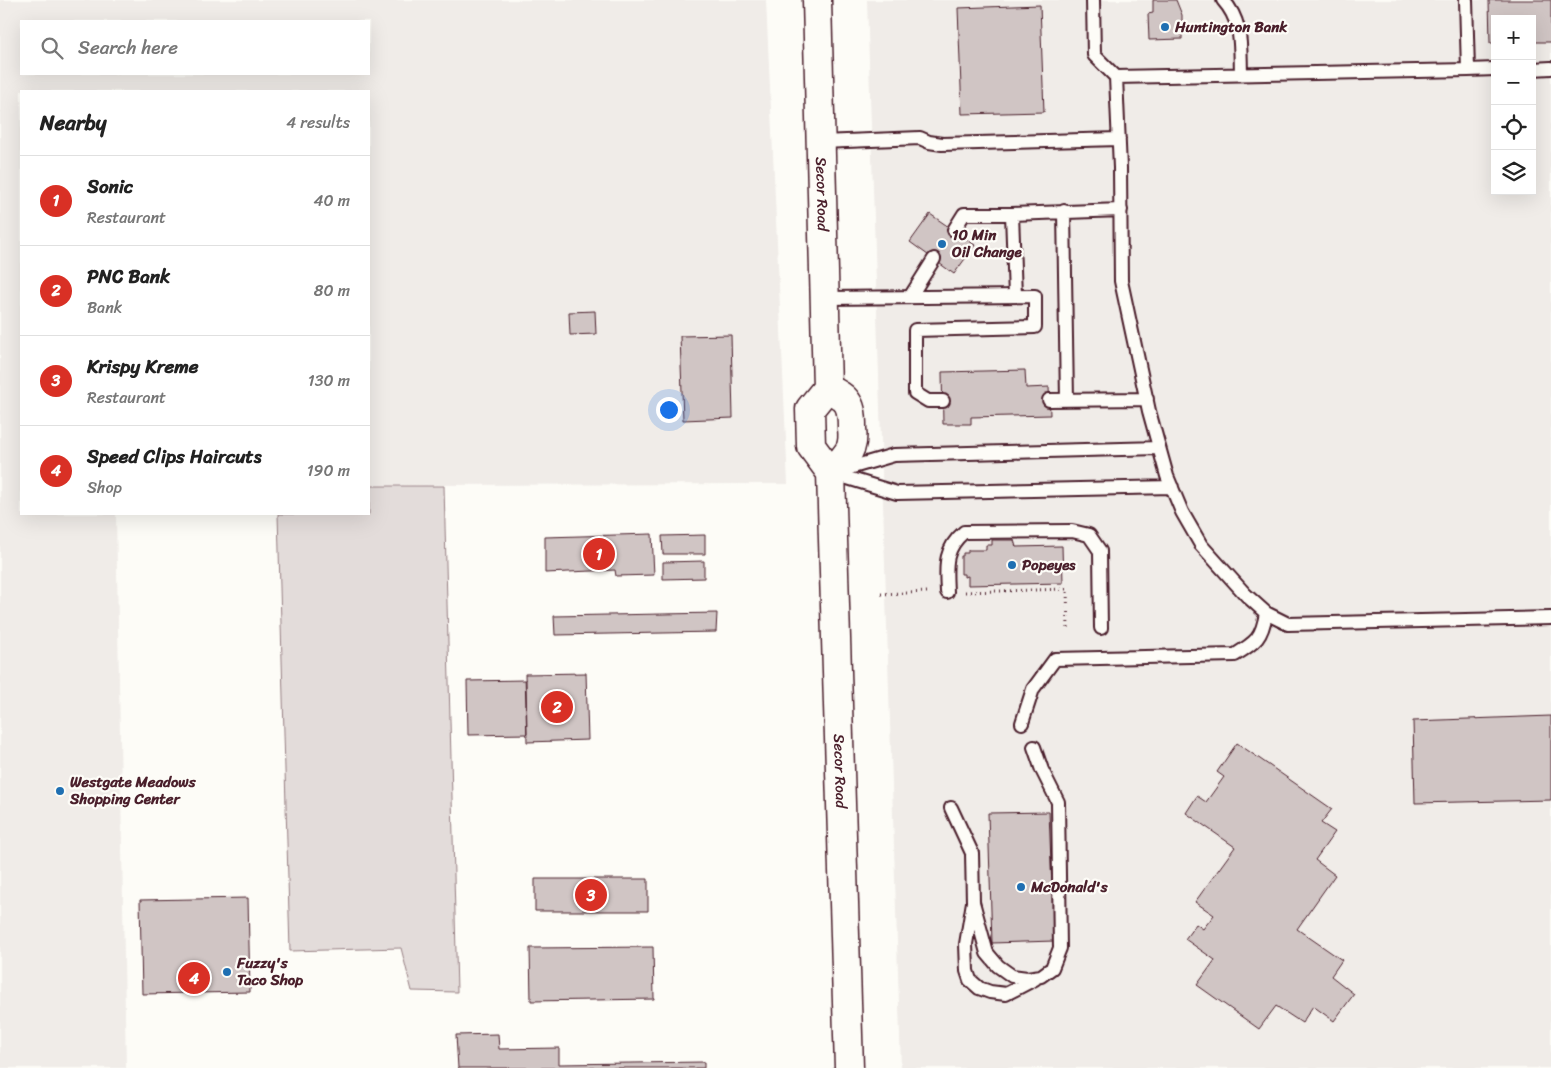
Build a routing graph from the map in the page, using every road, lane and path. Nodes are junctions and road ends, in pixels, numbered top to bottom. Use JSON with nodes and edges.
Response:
{"nodes":[{"id":1,"x":818,"y":0,"type":"edge"},
{"id":2,"x":1093,"y":0,"type":"edge"},
{"id":3,"x":1223,"y":0,"type":"edge"},
{"id":4,"x":1466,"y":0,"type":"edge"},
{"id":5,"x":1536,"y":68,"type":"edge"},
{"id":6,"x":1551,"y":68,"type":"edge"},
{"id":7,"x":1491,"y":69,"type":"edge"},
{"id":8,"x":1468,"y":70,"type":"junction"},
{"id":9,"x":1241,"y":74,"type":"junction"},
{"id":10,"x":1116,"y":77,"type":"junction"},
{"id":11,"x":1119,"y":138,"type":"junction"},
{"id":12,"x":822,"y":142,"type":"junction"},
{"id":13,"x":1120,"y":210,"type":"junction"},
{"id":14,"x":1064,"y":211,"type":"junction"},
{"id":15,"x":1012,"y":214,"type":"junction"},
{"id":16,"x":954,"y":230,"type":"dead end"},
{"id":17,"x":934,"y":259,"type":"dead end"},
{"id":18,"x":1015,"y":296,"type":"junction"},
{"id":19,"x":910,"y":297,"type":"junction"},
{"id":20,"x":826,"y":298,"type":"junction"},
{"id":21,"x":828,"y":388,"type":"junction"},
{"id":22,"x":1147,"y":399,"type":"junction"},
{"id":23,"x":1050,"y":400,"type":"dead end"},
{"id":24,"x":1067,"y":400,"type":"junction"},
{"id":25,"x":943,"y":401,"type":"dead end"},
{"id":26,"x":1159,"y":448,"type":"junction"},
{"id":27,"x":831,"y":473,"type":"junction"},
{"id":28,"x":1172,"y":487,"type":"junction"},
{"id":29,"x":947,"y":592,"type":"junction"},
{"id":30,"x":881,"y":594,"type":"dead end"},
{"id":31,"x":1266,"y":613,"type":"junction"},
{"id":32,"x":1551,"y":618,"type":"edge"},
{"id":33,"x":1102,"y":628,"type":"dead end"},
{"id":34,"x":1068,"y":629,"type":"dead end"},
{"id":35,"x":1022,"y":723,"type":"dead end"},
{"id":36,"x":1034,"y":747,"type":"dead end"},
{"id":37,"x":951,"y":808,"type":"dead end"},
{"id":38,"x":972,"y":902,"type":"junction"},
{"id":39,"x":1041,"y":976,"type":"junction"},
{"id":40,"x":849,"y":1068,"type":"edge"}],
"edges":[{"from":1,"to":12,"type":"main road","name":"Secor Road"},
{"from":2,"to":10,"type":"lane"},
{"from":3,"to":9,"type":"lane"},
{"from":4,"to":8,"type":"lane"},
{"from":5,"to":6,"type":"lane"},
{"from":7,"to":8,"type":"lane"},
{"from":8,"to":9,"type":"lane"},
{"from":9,"to":10,"type":"lane"},
{"from":10,"to":11,"type":"lane"},
{"from":11,"to":12,"type":"lane"},
{"from":11,"to":13,"type":"lane"},
{"from":12,"to":20,"type":"main road","name":"Secor Road"},
{"from":13,"to":14,"type":"lane"},
{"from":13,"to":22,"type":"lane"},
{"from":14,"to":15,"type":"lane"},
{"from":14,"to":24,"type":"lane"},
{"from":15,"to":16,"type":"lane"},
{"from":15,"to":18,"type":"lane"},
{"from":17,"to":19,"type":"lane"},
{"from":18,"to":19,"type":"lane"},
{"from":18,"to":25,"type":"lane"},
{"from":19,"to":20,"type":"lane"},
{"from":20,"to":21,"type":"main road","name":"Secor Road"},
{"from":21,"to":27,"type":"main road"},
{"from":21,"to":27,"type":"main road"},
{"from":22,"to":24,"type":"lane"},
{"from":22,"to":26,"type":"lane"},
{"from":23,"to":24,"type":"lane"},
{"from":26,"to":27,"type":"lane"},
{"from":26,"to":28,"type":"lane"},
{"from":27,"to":28,"type":"lane"},
{"from":27,"to":40,"type":"main road","name":"Secor Road"},
{"from":28,"to":31,"type":"lane"},
{"from":29,"to":30,"type":"path"},
{"from":29,"to":33,"type":"lane"},
{"from":29,"to":34,"type":"path"},
{"from":31,"to":32,"type":"lane"},
{"from":31,"to":35,"type":"lane"},
{"from":36,"to":39,"type":"lane"},
{"from":37,"to":38,"type":"lane"},
{"from":38,"to":39,"type":"lane"},
{"from":38,"to":39,"type":"lane"}]}
